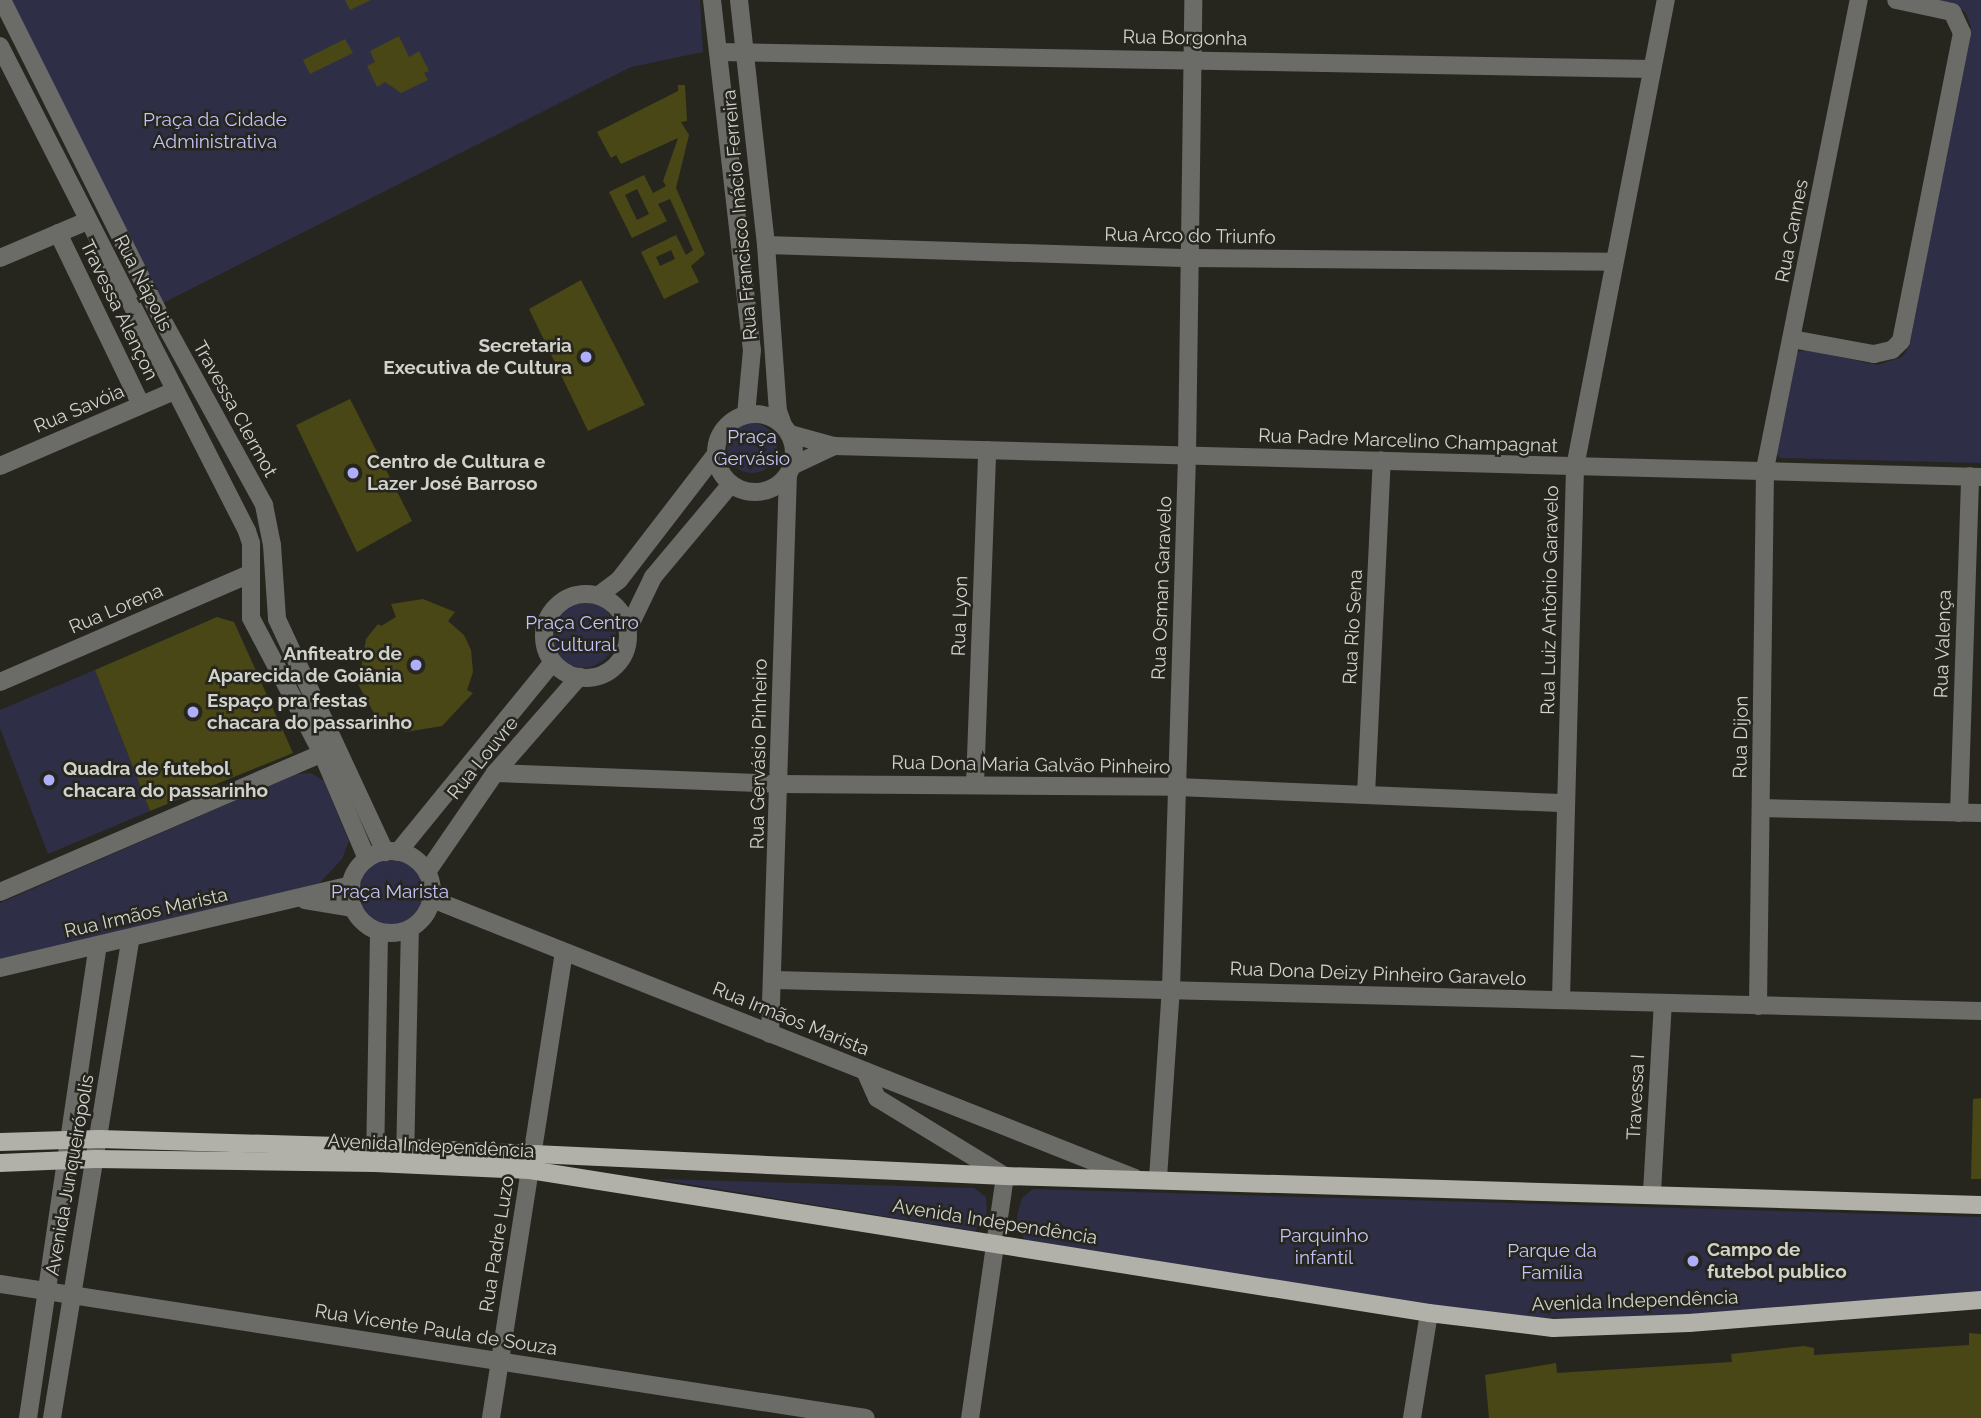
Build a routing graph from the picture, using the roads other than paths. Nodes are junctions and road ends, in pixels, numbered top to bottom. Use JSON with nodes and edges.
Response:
{"nodes":[{"id":1,"x":2,"y":0,"type":"edge"},
{"id":2,"x":712,"y":0,"type":"edge"},
{"id":3,"x":739,"y":0,"type":"edge"},
{"id":4,"x":1193,"y":0,"type":"edge"},
{"id":5,"x":1666,"y":0,"type":"edge"},
{"id":6,"x":1859,"y":0,"type":"edge"},
{"id":7,"x":1896,"y":0,"type":"edge"},
{"id":8,"x":21,"y":39,"type":"junction"},
{"id":9,"x":1,"y":49,"type":"edge"},
{"id":10,"x":745,"y":49,"type":"junction"},
{"id":11,"x":718,"y":52,"type":"junction"},
{"id":12,"x":1194,"y":59,"type":"junction"},
{"id":13,"x":1652,"y":69,"type":"junction"},
{"id":14,"x":87,"y":220,"type":"junction"},
{"id":15,"x":58,"y":233,"type":"junction"},
{"id":16,"x":766,"y":244,"type":"junction"},
{"id":17,"x":0,"y":258,"type":"edge"},
{"id":18,"x":1191,"y":258,"type":"junction"},
{"id":19,"x":1614,"y":262,"type":"junction"},
{"id":20,"x":1792,"y":339,"type":"junction"},
{"id":21,"x":174,"y":391,"type":"junction"},
{"id":22,"x":141,"y":405,"type":"junction"},
{"id":23,"x":746,"y":415,"type":"junction"},
{"id":24,"x":787,"y":429,"type":"junction"},
{"id":25,"x":834,"y":446,"type":"junction"},
{"id":26,"x":987,"y":450,"type":"junction"},
{"id":27,"x":716,"y":454,"type":"junction"},
{"id":28,"x":1187,"y":455,"type":"junction"},
{"id":29,"x":1382,"y":460,"type":"junction"},
{"id":30,"x":0,"y":466,"type":"edge"},
{"id":31,"x":1574,"y":467,"type":"junction"},
{"id":32,"x":1765,"y":469,"type":"junction"},
{"id":33,"x":790,"y":470,"type":"junction"},
{"id":34,"x":1975,"y":477,"type":"edge"},
{"id":35,"x":731,"y":484,"type":"junction"},
{"id":36,"x":249,"y":574,"type":"junction"},
{"id":37,"x":599,"y":595,"type":"junction"},
{"id":38,"x":628,"y":629,"type":"junction"},
{"id":39,"x":553,"y":662,"type":"junction"},
{"id":40,"x":579,"y":677,"type":"junction"},
{"id":41,"x":0,"y":682,"type":"edge"},
{"id":42,"x":322,"y":754,"type":"junction"},
{"id":43,"x":495,"y":773,"type":"junction"},
{"id":44,"x":778,"y":784,"type":"junction"},
{"id":45,"x":975,"y":784,"type":"junction"},
{"id":46,"x":1177,"y":787,"type":"junction"},
{"id":47,"x":1366,"y":795,"type":"junction"},
{"id":48,"x":1566,"y":803,"type":"junction"},
{"id":49,"x":1761,"y":808,"type":"junction"},
{"id":50,"x":1959,"y":813,"type":"junction"},
{"id":51,"x":1981,"y":813,"type":"edge"},
{"id":52,"x":392,"y":852,"type":"junction"},
{"id":53,"x":367,"y":859,"type":"junction"},
{"id":54,"x":427,"y":872,"type":"junction"},
{"id":55,"x":351,"y":885,"type":"junction"},
{"id":56,"x":0,"y":892,"type":"edge"},
{"id":57,"x":301,"y":899,"type":"junction"},
{"id":58,"x":432,"y":899,"type":"junction"},
{"id":59,"x":353,"y":908,"type":"junction"},
{"id":60,"x":410,"y":929,"type":"junction"},
{"id":61,"x":379,"y":932,"type":"junction"},
{"id":62,"x":130,"y":940,"type":"junction"},
{"id":63,"x":98,"y":946,"type":"junction"},
{"id":64,"x":564,"y":953,"type":"junction"},
{"id":65,"x":0,"y":968,"type":"edge"},
{"id":66,"x":775,"y":980,"type":"junction"},
{"id":67,"x":1171,"y":989,"type":"junction"},
{"id":68,"x":1561,"y":999,"type":"junction"},
{"id":69,"x":1663,"y":1004,"type":"junction"},
{"id":70,"x":1758,"y":1006,"type":"junction"},
{"id":71,"x":1981,"y":1011,"type":"edge"},
{"id":72,"x":770,"y":1034,"type":"junction"},
{"id":73,"x":865,"y":1071,"type":"junction"},
{"id":74,"x":99,"y":1139,"type":"junction"},
{"id":75,"x":72,"y":1141,"type":"junction"},
{"id":76,"x":0,"y":1142,"type":"edge"},
{"id":77,"x":533,"y":1152,"type":"junction"},
{"id":78,"x":375,"y":1155,"type":"junction"},
{"id":79,"x":405,"y":1156,"type":"junction"},
{"id":80,"x":95,"y":1158,"type":"junction"},
{"id":81,"x":70,"y":1159,"type":"junction"},
{"id":82,"x":0,"y":1163,"type":"edge"},
{"id":83,"x":530,"y":1170,"type":"junction"},
{"id":84,"x":1005,"y":1176,"type":"junction"},
{"id":85,"x":1135,"y":1178,"type":"junction"},
{"id":86,"x":1158,"y":1178,"type":"junction"},
{"id":87,"x":1652,"y":1192,"type":"junction"},
{"id":88,"x":1981,"y":1205,"type":"edge"},
{"id":89,"x":998,"y":1245,"type":"junction"},
{"id":90,"x":0,"y":1284,"type":"edge"},
{"id":91,"x":48,"y":1292,"type":"junction"},
{"id":92,"x":70,"y":1295,"type":"junction"},
{"id":93,"x":1981,"y":1300,"type":"edge"},
{"id":94,"x":1429,"y":1313,"type":"junction"},
{"id":95,"x":500,"y":1360,"type":"junction"},
{"id":96,"x":28,"y":1418,"type":"edge"},
{"id":97,"x":52,"y":1418,"type":"edge"},
{"id":98,"x":491,"y":1418,"type":"edge"},
{"id":99,"x":866,"y":1418,"type":"edge"},
{"id":100,"x":970,"y":1418,"type":"edge"},
{"id":101,"x":1412,"y":1418,"type":"edge"}],
"edges":[{"from":1,"to":8,"type":"street","name":"Travessa Clermot"},
{"from":2,"to":11,"type":"street","name":"Rua Francisco Inácio Ferreira"},
{"from":3,"to":10,"type":"street","name":"Rua Francisco Inácio Ferreira"},
{"from":4,"to":12,"type":"street","name":"Rua Osman Garavelo"},
{"from":5,"to":13,"type":"street","name":"Rua Luiz Antônio Garavelo"},
{"from":6,"to":20,"type":"street","name":"Rua Cannes"},
{"from":7,"to":20,"type":"street"},
{"from":8,"to":9,"type":"street"},
{"from":8,"to":52,"type":"street","name":"Travessa Clermot"},
{"from":9,"to":14,"type":"street","name":"Rua Nápolis"},
{"from":10,"to":11,"type":"street","name":"Rua Borgonha"},
{"from":10,"to":12,"type":"street","name":"Rua Borgonha"},
{"from":10,"to":16,"type":"street","name":"Rua Francisco Inácio Ferreira"},
{"from":11,"to":23,"type":"street","name":"Rua Francisco Inácio Ferreira"},
{"from":12,"to":13,"type":"street","name":"Rua Borgonha"},
{"from":12,"to":18,"type":"street","name":"Rua Osman Garavelo"},
{"from":13,"to":19,"type":"street","name":"Rua Luiz Antônio Garavelo"},
{"from":14,"to":15,"type":"street"},
{"from":14,"to":21,"type":"street","name":"Rua Nápolis"},
{"from":15,"to":17,"type":"street"},
{"from":15,"to":22,"type":"street","name":"Travessa Alençon"},
{"from":16,"to":18,"type":"street","name":"Rua Arco do Triunfo"},
{"from":16,"to":24,"type":"street","name":"Rua Francisco Inácio Ferreira"},
{"from":18,"to":19,"type":"street","name":"Rua Arco do Triunfo"},
{"from":18,"to":28,"type":"street","name":"Rua Osman Garavelo"},
{"from":19,"to":31,"type":"street","name":"Rua Luiz Antônio Garavelo"},
{"from":20,"to":32,"type":"street","name":"Rua Cannes"},
{"from":21,"to":22,"type":"street","name":"Rua Savóia"},
{"from":21,"to":36,"type":"street","name":"Rua Nápolis"},
{"from":22,"to":30,"type":"street","name":"Rua Savóia"},
{"from":23,"to":24,"type":"street"},
{"from":23,"to":27,"type":"street"},
{"from":24,"to":25,"type":"street","name":"Rua Padre Marcelino Champagnat"},
{"from":24,"to":33,"type":"street"},
{"from":25,"to":26,"type":"street","name":"Rua Padre Marcelino Champagnat"},
{"from":25,"to":33,"type":"street","name":"Rua Padre Marcelino Champagnat"},
{"from":26,"to":28,"type":"street","name":"Rua Padre Marcelino Champagnat"},
{"from":26,"to":45,"type":"street","name":"Rua Lyon"},
{"from":27,"to":35,"type":"street"},
{"from":27,"to":37,"type":"street"},
{"from":28,"to":29,"type":"street","name":"Rua Padre Marcelino Champagnat"},
{"from":28,"to":46,"type":"street","name":"Rua Osman Garavelo"},
{"from":29,"to":31,"type":"street","name":"Rua Padre Marcelino Champagnat"},
{"from":29,"to":47,"type":"street","name":"Rua Rio Sena"},
{"from":31,"to":32,"type":"street","name":"Rua Padre Marcelino Champagnat"},
{"from":31,"to":48,"type":"street","name":"Rua Luiz Antônio Garavelo"},
{"from":32,"to":34,"type":"street","name":"Rua Padre Marcelino Champagnat"},
{"from":32,"to":49,"type":"street","name":"Rua Dijon"},
{"from":33,"to":35,"type":"street"},
{"from":33,"to":44,"type":"street","name":"Rua Gervásio Pinheiro"},
{"from":34,"to":50,"type":"street","name":"Rua Valença"},
{"from":35,"to":38,"type":"street"},
{"from":36,"to":41,"type":"street","name":"Rua Lorena"},
{"from":36,"to":42,"type":"street","name":"Rua Nápolis"},
{"from":37,"to":38,"type":"street"},
{"from":37,"to":39,"type":"street"},
{"from":38,"to":40,"type":"street"},
{"from":39,"to":40,"type":"street"},
{"from":39,"to":52,"type":"street","name":"Rua Louvre"},
{"from":40,"to":43,"type":"street","name":"Rua Louvre"},
{"from":42,"to":53,"type":"street"},
{"from":42,"to":56,"type":"street"},
{"from":43,"to":44,"type":"street","name":"Rua Dona Maria Galvão Pinheiro"},
{"from":43,"to":54,"type":"street","name":"Rua Louvre"},
{"from":44,"to":45,"type":"street","name":"Rua Dona Maria Galvão Pinheiro"},
{"from":44,"to":66,"type":"street","name":"Rua Gervásio Pinheiro"},
{"from":45,"to":46,"type":"street","name":"Rua Dona Maria Galvão Pinheiro"},
{"from":46,"to":47,"type":"street","name":"Rua Dona Maria Galvão Pinheiro"},
{"from":46,"to":67,"type":"street","name":"Rua Osman Garavelo"},
{"from":47,"to":48,"type":"street","name":"Rua Dona Maria Galvão Pinheiro"},
{"from":48,"to":68,"type":"street","name":"Rua Luiz Antônio Garavelo"},
{"from":49,"to":50,"type":"street"},
{"from":49,"to":70,"type":"street","name":"Rua Dijon"},
{"from":50,"to":51,"type":"street"},
{"from":52,"to":53,"type":"street"},
{"from":52,"to":54,"type":"street"},
{"from":53,"to":55,"type":"street"},
{"from":54,"to":58,"type":"street"},
{"from":55,"to":57,"type":"street","name":"Rua Irmãos Marista"},
{"from":55,"to":59,"type":"street"},
{"from":57,"to":59,"type":"street","name":"Rua Irmãos Marista"},
{"from":57,"to":62,"type":"street","name":"Rua Irmãos Marista"},
{"from":58,"to":60,"type":"street"},
{"from":58,"to":64,"type":"street","name":"Rua Irmãos Marista"},
{"from":59,"to":61,"type":"street"},
{"from":60,"to":61,"type":"street"},
{"from":60,"to":79,"type":"street"},
{"from":61,"to":78,"type":"street"},
{"from":62,"to":63,"type":"street","name":"Rua Irmãos Marista"},
{"from":62,"to":74,"type":"street","name":"Avenida Junqueirópolis"},
{"from":63,"to":65,"type":"street","name":"Rua Irmãos Marista"},
{"from":63,"to":75,"type":"street","name":"Avenida Junqueirópolis"},
{"from":64,"to":72,"type":"street","name":"Rua Irmãos Marista"},
{"from":64,"to":77,"type":"street","name":"Rua Padre Luzo"},
{"from":66,"to":67,"type":"street","name":"Rua Dona Deizy Pinheiro Garavelo"},
{"from":66,"to":72,"type":"street","name":"Rua Gervásio Pinheiro"},
{"from":67,"to":68,"type":"street","name":"Rua Dona Deizy Pinheiro Garavelo"},
{"from":67,"to":86,"type":"street","name":"Rua Osman Garavelo"},
{"from":68,"to":69,"type":"street","name":"Rua Dona Deizy Pinheiro Garavelo"},
{"from":69,"to":70,"type":"street","name":"Rua Dona Deizy Pinheiro Garavelo"},
{"from":69,"to":87,"type":"street","name":"Travessa I"},
{"from":70,"to":71,"type":"street","name":"Rua Dona Deizy Pinheiro Garavelo"},
{"from":72,"to":73,"type":"street","name":"Rua Irmãos Marista"},
{"from":73,"to":84,"type":"street"},
{"from":73,"to":85,"type":"street","name":"Rua Irmãos Marista"},
{"from":74,"to":75,"type":"main road","name":"Avenida Independência"},
{"from":74,"to":78,"type":"main road","name":"Avenida Independência"},
{"from":74,"to":80,"type":"street","name":"Avenida Junqueirópolis"},
{"from":75,"to":76,"type":"main road","name":"Avenida Independência"},
{"from":75,"to":81,"type":"street","name":"Avenida Junqueirópolis"},
{"from":77,"to":79,"type":"main road","name":"Avenida Independência"},
{"from":77,"to":83,"type":"street","name":"Rua Padre Luzo"},
{"from":77,"to":84,"type":"main road","name":"Avenida Independência"},
{"from":78,"to":79,"type":"main road","name":"Avenida Independência"},
{"from":78,"to":80,"type":"main road","name":"Avenida Independência"},
{"from":79,"to":83,"type":"main road","name":"Avenida Independência"},
{"from":80,"to":81,"type":"main road","name":"Avenida Independência"},
{"from":80,"to":92,"type":"street","name":"Avenida Junqueirópolis"},
{"from":81,"to":82,"type":"main road","name":"Avenida Independência"},
{"from":81,"to":91,"type":"street","name":"Avenida Junqueirópolis"},
{"from":83,"to":89,"type":"main road","name":"Avenida Independência"},
{"from":83,"to":95,"type":"street","name":"Rua Padre Luzo"},
{"from":84,"to":85,"type":"main road","name":"Avenida Independência"},
{"from":84,"to":89,"type":"street"},
{"from":85,"to":86,"type":"main road","name":"Avenida Independência"},
{"from":86,"to":87,"type":"main road","name":"Avenida Independência"},
{"from":87,"to":88,"type":"main road","name":"Avenida Independência"},
{"from":89,"to":94,"type":"main road","name":"Avenida Independência"},
{"from":89,"to":100,"type":"street"},
{"from":90,"to":91,"type":"street","name":"Rua Vicente Paula de Souza"},
{"from":91,"to":92,"type":"street","name":"Rua Vicente Paula de Souza"},
{"from":91,"to":96,"type":"street","name":"Avenida Junqueirópolis"},
{"from":92,"to":95,"type":"street","name":"Rua Vicente Paula de Souza"},
{"from":92,"to":97,"type":"street","name":"Avenida Junqueirópolis"},
{"from":93,"to":94,"type":"main road","name":"Avenida Independência"},
{"from":94,"to":101,"type":"street"},
{"from":95,"to":98,"type":"street","name":"Rua Padre Luzo"},
{"from":95,"to":99,"type":"street","name":"Rua Vicente Paula de Souza"}]}
